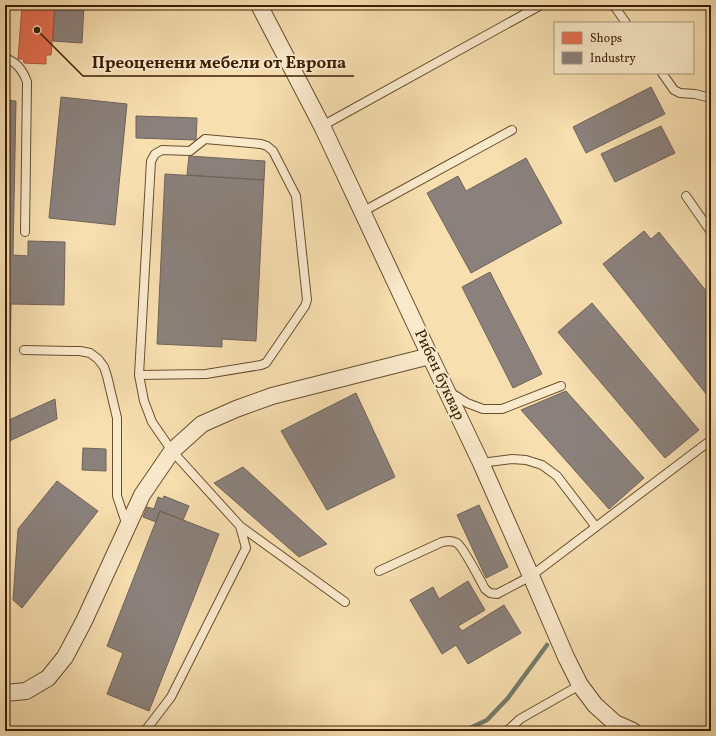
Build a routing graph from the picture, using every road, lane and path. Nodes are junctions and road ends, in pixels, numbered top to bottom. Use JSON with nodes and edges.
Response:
{"nodes":[{"id":1,"x":259,"y":5,"type":"edge"},
{"id":2,"x":541,"y":5,"type":"edge"},
{"id":3,"x":612,"y":5,"type":"edge"},
{"id":4,"x":625,"y":22,"type":"edge"},
{"id":5,"x":5,"y":58,"type":"edge"},
{"id":6,"x":663,"y":74,"type":"edge"},
{"id":7,"x":711,"y":98,"type":"edge"},
{"id":8,"x":322,"y":126,"type":"junction"},
{"id":9,"x":512,"y":130,"type":"dead end"},
{"id":10,"x":686,"y":196,"type":"dead end"},
{"id":11,"x":362,"y":212,"type":"junction"},
{"id":12,"x":25,"y":232,"type":"dead end"},
{"id":13,"x":711,"y":232,"type":"edge"},
{"id":14,"x":24,"y":350,"type":"dead end"},
{"id":15,"x":430,"y":356,"type":"junction"},
{"id":16,"x":139,"y":375,"type":"junction"},
{"id":17,"x":560,"y":386,"type":"dead end"},
{"id":18,"x":446,"y":390,"type":"junction"},
{"id":19,"x":711,"y":440,"type":"edge"},
{"id":20,"x":172,"y":451,"type":"junction"},
{"id":21,"x":481,"y":463,"type":"junction"},
{"id":22,"x":127,"y":526,"type":"junction"},
{"id":23,"x":240,"y":526,"type":"junction"},
{"id":24,"x":596,"y":526,"type":"junction"},
{"id":25,"x":379,"y":571,"type":"dead end"},
{"id":26,"x":531,"y":576,"type":"junction"},
{"id":27,"x":345,"y":602,"type":"dead end"},
{"id":28,"x":580,"y":685,"type":"junction"},
{"id":29,"x":5,"y":693,"type":"edge"},
{"id":30,"x":145,"y":731,"type":"edge"},
{"id":31,"x":506,"y":731,"type":"edge"},
{"id":32,"x":633,"y":731,"type":"edge"}],
"edges":[{"from":1,"to":8,"type":"street","name":"Рибен буквар"},
{"from":2,"to":8,"type":"lane"},
{"from":3,"to":4,"type":"lane"},
{"from":5,"to":12,"type":"lane"},
{"from":6,"to":7,"type":"lane"},
{"from":8,"to":11,"type":"street","name":"Рибен буквар"},
{"from":9,"to":11,"type":"lane"},
{"from":10,"to":13,"type":"lane"},
{"from":11,"to":15,"type":"street","name":"Рибен буквар"},
{"from":14,"to":22,"type":"lane"},
{"from":15,"to":18,"type":"street","name":"Рибен буквар"},
{"from":15,"to":20,"type":"street"},
{"from":16,"to":16,"type":"lane"},
{"from":16,"to":20,"type":"lane"},
{"from":17,"to":18,"type":"lane"},
{"from":18,"to":21,"type":"street","name":"Рибен буквар"},
{"from":19,"to":24,"type":"lane"},
{"from":20,"to":22,"type":"street"},
{"from":20,"to":23,"type":"lane"},
{"from":21,"to":24,"type":"lane"},
{"from":21,"to":26,"type":"street","name":"Рибен буквар"},
{"from":22,"to":29,"type":"street"},
{"from":23,"to":27,"type":"lane"},
{"from":23,"to":30,"type":"lane"},
{"from":24,"to":26,"type":"lane"},
{"from":25,"to":26,"type":"lane"},
{"from":26,"to":28,"type":"street","name":"Рибен буквар"},
{"from":28,"to":31,"type":"lane"},
{"from":28,"to":32,"type":"street","name":"Рибен буквар"}]}
